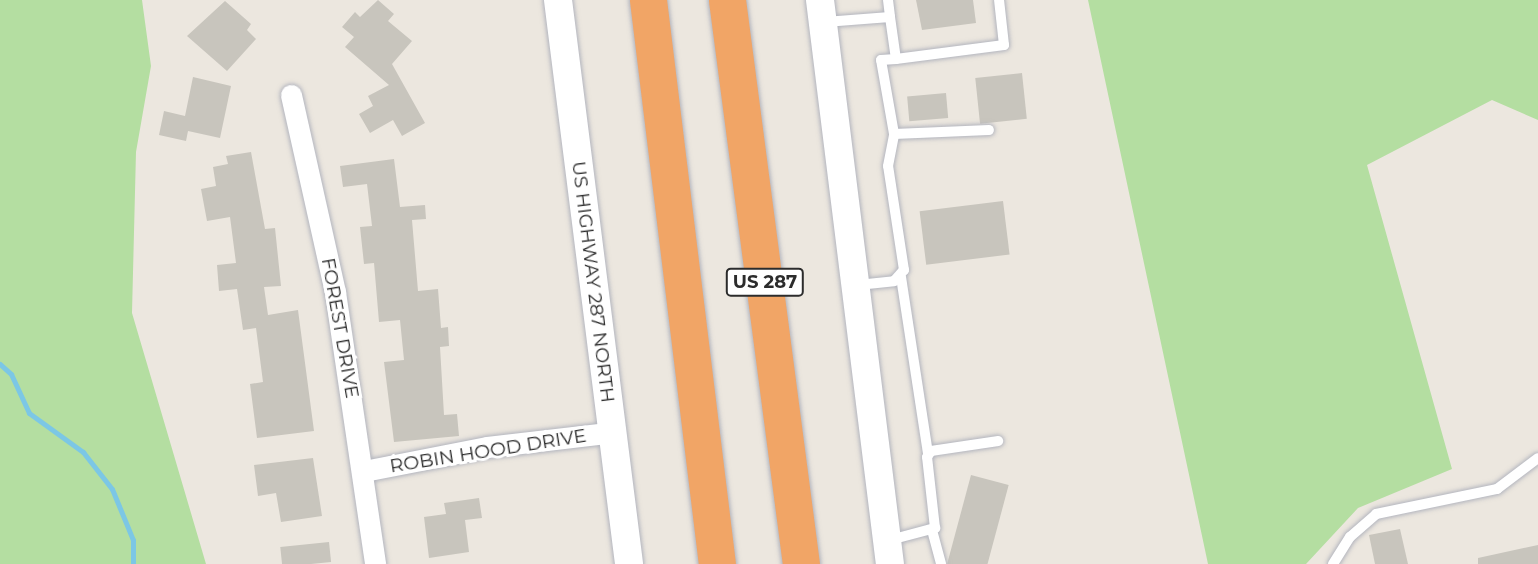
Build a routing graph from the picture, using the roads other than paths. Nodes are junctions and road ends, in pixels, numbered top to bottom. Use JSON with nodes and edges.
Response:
{"nodes":[{"id":1,"x":558,"y":0,"type":"edge"},
{"id":2,"x":648,"y":0,"type":"edge"},
{"id":3,"x":727,"y":0,"type":"edge"},
{"id":4,"x":887,"y":0,"type":"edge"},
{"id":5,"x":999,"y":0,"type":"edge"},
{"id":6,"x":821,"y":11,"type":"edge"},
{"id":7,"x":890,"y":17,"type":"junction"},
{"id":8,"x":896,"y":59,"type":"junction"},
{"id":9,"x":291,"y":95,"type":"dead end"},
{"id":10,"x":989,"y":130,"type":"dead end"},
{"id":11,"x":894,"y":134,"type":"junction"},
{"id":12,"x":901,"y":277,"type":"junction"},
{"id":13,"x":855,"y":286,"type":"junction"},
{"id":14,"x":614,"y":432,"type":"junction"},
{"id":15,"x":998,"y":441,"type":"dead end"},
{"id":16,"x":928,"y":454,"type":"junction"},
{"id":17,"x":1538,"y":458,"type":"edge"},
{"id":18,"x":364,"y":471,"type":"junction"},
{"id":19,"x":932,"y":530,"type":"junction"},
{"id":20,"x":889,"y":552,"type":"edge"},
{"id":21,"x":375,"y":564,"type":"edge"},
{"id":22,"x":629,"y":564,"type":"edge"},
{"id":23,"x":717,"y":564,"type":"edge"},
{"id":24,"x":801,"y":564,"type":"edge"},
{"id":25,"x":941,"y":564,"type":"edge"},
{"id":26,"x":1333,"y":564,"type":"edge"}],
"edges":[{"from":1,"to":14,"type":"main road","name":"US HIGHWAY 287 NORTH"},
{"from":2,"to":23,"type":"highway"},
{"from":3,"to":24,"type":"highway","number":"US 287"},
{"from":4,"to":7,"type":"lane"},
{"from":5,"to":8,"type":"lane"},
{"from":6,"to":7,"type":"lane"},
{"from":6,"to":13,"type":"main road"},
{"from":7,"to":8,"type":"lane"},
{"from":8,"to":11,"type":"lane"},
{"from":9,"to":18,"type":"street","name":"FOREST DRIVE"},
{"from":10,"to":11,"type":"lane"},
{"from":11,"to":12,"type":"lane"},
{"from":12,"to":13,"type":"lane"},
{"from":12,"to":16,"type":"lane"},
{"from":13,"to":20,"type":"main road"},
{"from":14,"to":18,"type":"street","name":"ROBIN HOOD DRIVE"},
{"from":14,"to":22,"type":"main road","name":"US HIGHWAY 287 NORTH"},
{"from":15,"to":16,"type":"lane"},
{"from":16,"to":19,"type":"lane"},
{"from":17,"to":26,"type":"lane"},
{"from":18,"to":21,"type":"street","name":"FOREST DRIVE"},
{"from":19,"to":20,"type":"lane"},
{"from":19,"to":25,"type":"lane"}]}
